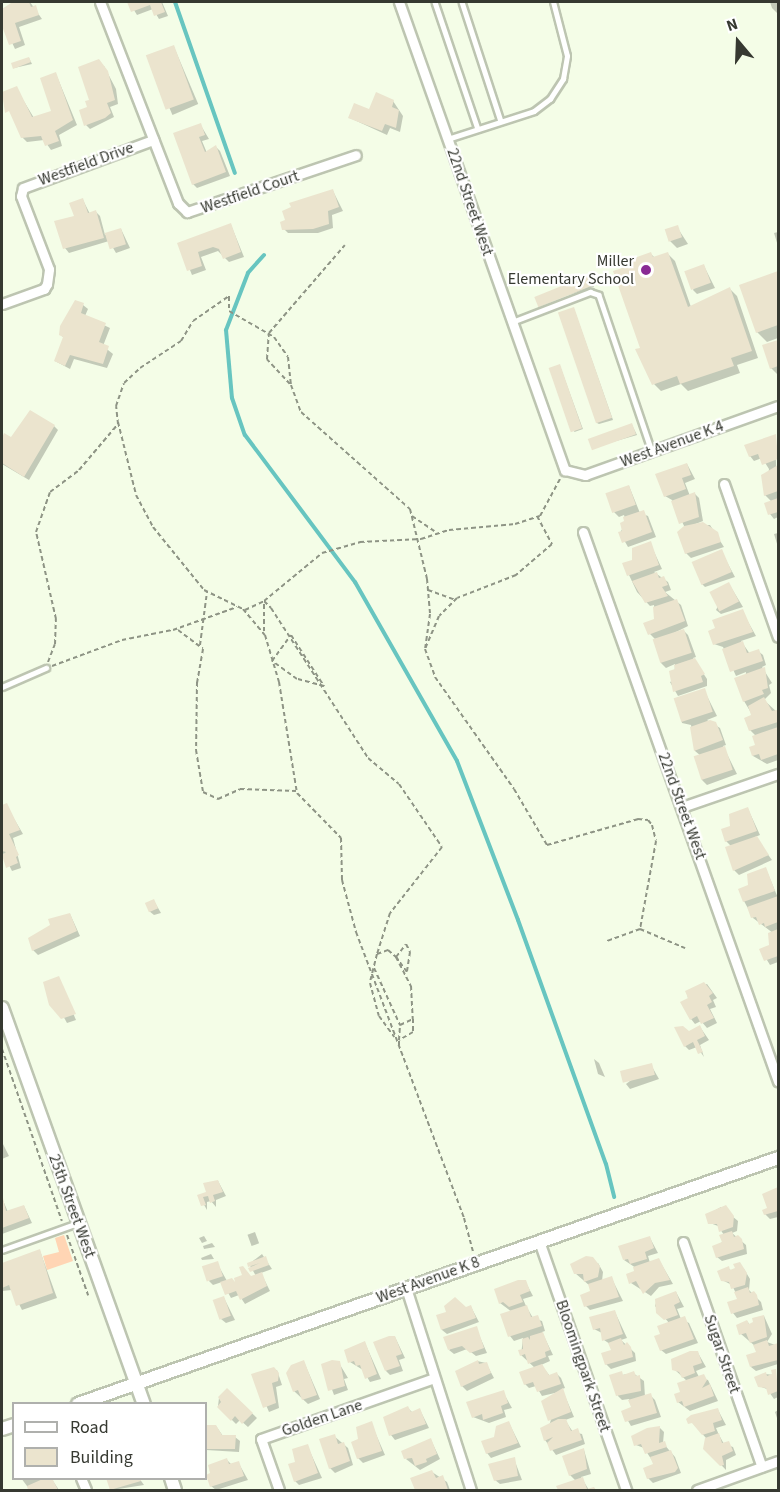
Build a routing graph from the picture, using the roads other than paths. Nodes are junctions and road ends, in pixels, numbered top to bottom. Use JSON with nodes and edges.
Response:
{"nodes":[{"id":1,"x":100,"y":2,"type":"edge"},
{"id":2,"x":399,"y":2,"type":"edge"},
{"id":3,"x":435,"y":2,"type":"edge"},
{"id":4,"x":462,"y":2,"type":"edge"},
{"id":5,"x":553,"y":2,"type":"edge"},
{"id":6,"x":501,"y":121,"type":"junction"},
{"id":7,"x":478,"y":129,"type":"junction"},
{"id":8,"x":448,"y":139,"type":"junction"},
{"id":9,"x":153,"y":140,"type":"junction"},
{"id":10,"x":356,"y":155,"type":"dead end"},
{"id":11,"x":2,"y":304,"type":"edge"},
{"id":12,"x":512,"y":322,"type":"junction"},
{"id":13,"x":778,"y":406,"type":"edge"},
{"id":14,"x":652,"y":452,"type":"junction"},
{"id":15,"x":565,"y":470,"type":"joint"},
{"id":16,"x":724,"y":483,"type":"dead end"},
{"id":17,"x":583,"y":532,"type":"dead end"},
{"id":18,"x":778,"y":637,"type":"edge"},
{"id":19,"x":46,"y":668,"type":"road end"},
{"id":20,"x":2,"y":687,"type":"edge"},
{"id":21,"x":778,"y":774,"type":"edge"},
{"id":22,"x":682,"y":807,"type":"junction"},
{"id":23,"x":2,"y":1008,"type":"edge"},
{"id":24,"x":778,"y":1081,"type":"edge"},
{"id":25,"x":778,"y":1158,"type":"edge"},
{"id":26,"x":78,"y":1223,"type":"junction"},
{"id":27,"x":539,"y":1241,"type":"junction"},
{"id":28,"x":683,"y":1242,"type":"dead end"},
{"id":29,"x":2,"y":1250,"type":"edge"},
{"id":30,"x":406,"y":1288,"type":"junction"},
{"id":31,"x":435,"y":1378,"type":"junction"},
{"id":32,"x":136,"y":1383,"type":"junction"},
{"id":33,"x":84,"y":1402,"type":"edge"},
{"id":34,"x":143,"y":1402,"type":"edge"},
{"id":35,"x":778,"y":1461,"type":"edge"},
{"id":36,"x":762,"y":1467,"type":"junction"},
{"id":37,"x":279,"y":1491,"type":"edge"},
{"id":38,"x":471,"y":1491,"type":"edge"},
{"id":39,"x":626,"y":1491,"type":"edge"},
{"id":40,"x":697,"y":1491,"type":"edge"}],
"edges":[{"from":1,"to":9,"type":"street","name":"Westfield Drive"},
{"from":2,"to":8,"type":"street","name":"22nd Street West"},
{"from":3,"to":7,"type":"lane"},
{"from":4,"to":6,"type":"lane"},
{"from":5,"to":6,"type":"lane"},
{"from":6,"to":7,"type":"lane"},
{"from":7,"to":8,"type":"lane"},
{"from":8,"to":12,"type":"street","name":"22nd Street West"},
{"from":9,"to":10,"type":"street","name":"Westfield Court"},
{"from":9,"to":11,"type":"street","name":"Westfield Drive"},
{"from":12,"to":14,"type":"lane"},
{"from":12,"to":15,"type":"street","name":"22nd Street West"},
{"from":13,"to":14,"type":"street","name":"West Avenue K 4"},
{"from":14,"to":15,"type":"street","name":"West Avenue K 4"},
{"from":16,"to":18,"type":"street"},
{"from":17,"to":22,"type":"street","name":"22nd Street West"},
{"from":19,"to":20,"type":"lane"},
{"from":21,"to":22,"type":"street"},
{"from":22,"to":24,"type":"street","name":"22nd Street West"},
{"from":23,"to":26,"type":"street","name":"25th Street West"},
{"from":25,"to":27,"type":"street","name":"West Avenue K 8"},
{"from":26,"to":29,"type":"lane"},
{"from":26,"to":32,"type":"street","name":"25th Street West"},
{"from":27,"to":30,"type":"street","name":"West Avenue K 8"},
{"from":27,"to":39,"type":"street","name":"Bloomingpark Street"},
{"from":28,"to":36,"type":"street","name":"Sugar Street"},
{"from":30,"to":31,"type":"street"},
{"from":30,"to":32,"type":"street","name":"West Avenue K 8"},
{"from":31,"to":37,"type":"street","name":"Golden Lane"},
{"from":31,"to":38,"type":"street"},
{"from":32,"to":33,"type":"street","name":"West Avenue K 8"},
{"from":32,"to":34,"type":"street","name":"25th Street West"},
{"from":35,"to":36,"type":"street"},
{"from":36,"to":40,"type":"street"}]}
